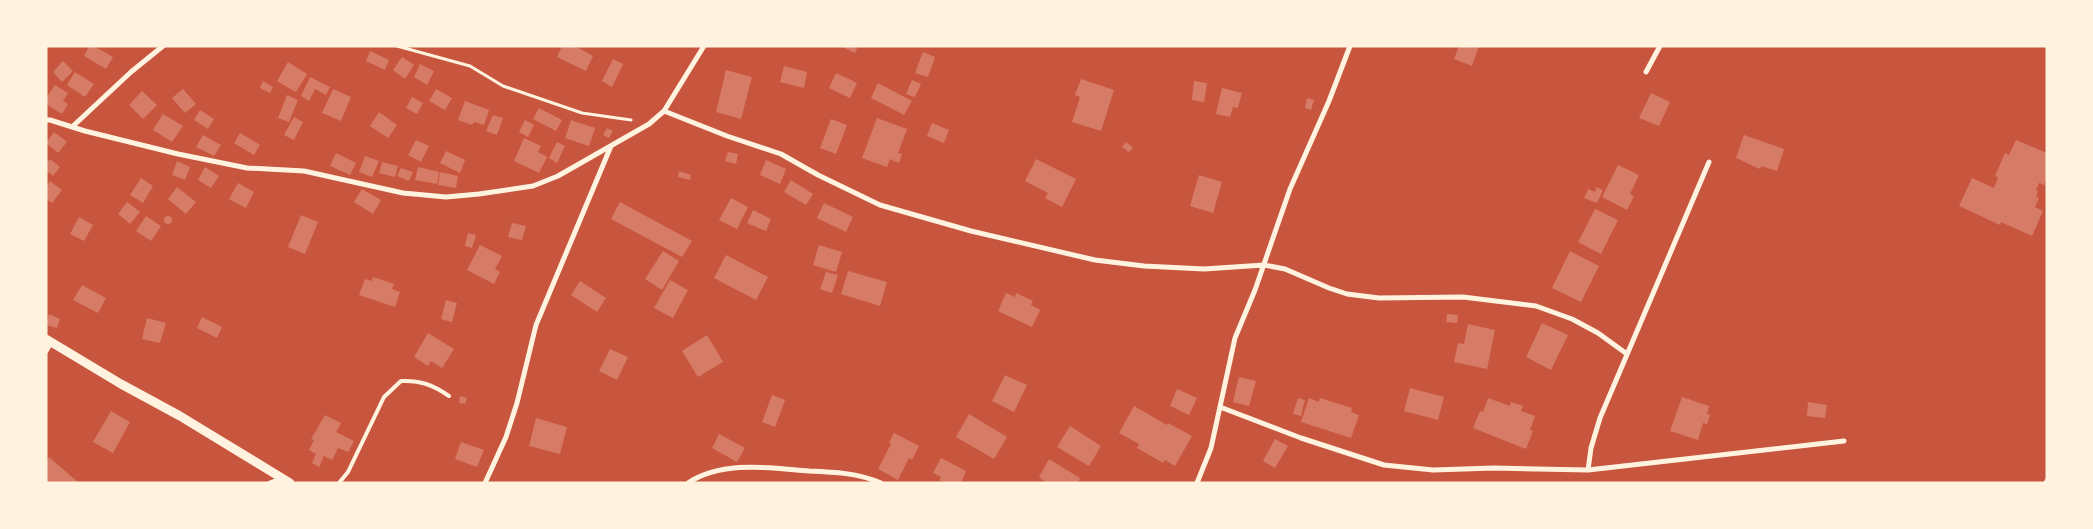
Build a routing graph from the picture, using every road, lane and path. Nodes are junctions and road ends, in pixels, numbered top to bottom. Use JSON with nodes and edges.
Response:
{"nodes":[{"id":1,"x":163,"y":46,"type":"edge"},
{"id":2,"x":397,"y":46,"type":"edge"},
{"id":3,"x":704,"y":46,"type":"edge"},
{"id":4,"x":1350,"y":46,"type":"edge"},
{"id":5,"x":1660,"y":46,"type":"edge"},
{"id":6,"x":1646,"y":72,"type":"dead end"},
{"id":7,"x":664,"y":111,"type":"junction"},
{"id":8,"x":46,"y":120,"type":"edge"},
{"id":9,"x":649,"y":124,"type":"junction"},
{"id":10,"x":72,"y":127,"type":"junction"},
{"id":11,"x":611,"y":146,"type":"junction"},
{"id":12,"x":1709,"y":162,"type":"dead end"},
{"id":13,"x":1264,"y":265,"type":"junction"},
{"id":14,"x":49,"y":341,"type":"edge"},
{"id":15,"x":46,"y":351,"type":"edge"},
{"id":16,"x":1627,"y":354,"type":"junction"},
{"id":17,"x":449,"y":396,"type":"dead end"},
{"id":18,"x":1220,"y":407,"type":"junction"},
{"id":19,"x":1844,"y":441,"type":"dead end"},
{"id":20,"x":1588,"y":470,"type":"junction"},
{"id":21,"x":287,"y":481,"type":"edge"},
{"id":22,"x":270,"y":483,"type":"edge"},
{"id":23,"x":339,"y":483,"type":"edge"},
{"id":24,"x":485,"y":483,"type":"edge"},
{"id":25,"x":688,"y":483,"type":"edge"},
{"id":26,"x":881,"y":483,"type":"edge"},
{"id":27,"x":1196,"y":483,"type":"edge"}],
"edges":[{"from":1,"to":10,"type":"street"},
{"from":2,"to":9,"type":"path"},
{"from":3,"to":7,"type":"street"},
{"from":4,"to":13,"type":"street"},
{"from":5,"to":6,"type":"street"},
{"from":7,"to":9,"type":"street"},
{"from":7,"to":13,"type":"street"},
{"from":8,"to":10,"type":"street"},
{"from":9,"to":11,"type":"street"},
{"from":10,"to":11,"type":"street"},
{"from":11,"to":24,"type":"street"},
{"from":12,"to":16,"type":"street"},
{"from":13,"to":16,"type":"street"},
{"from":13,"to":18,"type":"street"},
{"from":14,"to":15,"type":"street"},
{"from":14,"to":21,"type":"street"},
{"from":16,"to":20,"type":"street"},
{"from":17,"to":23,"type":"lane"},
{"from":18,"to":20,"type":"street"},
{"from":18,"to":27,"type":"street"},
{"from":19,"to":20,"type":"street"},
{"from":21,"to":22,"type":"street"},
{"from":25,"to":26,"type":"street"}]}
